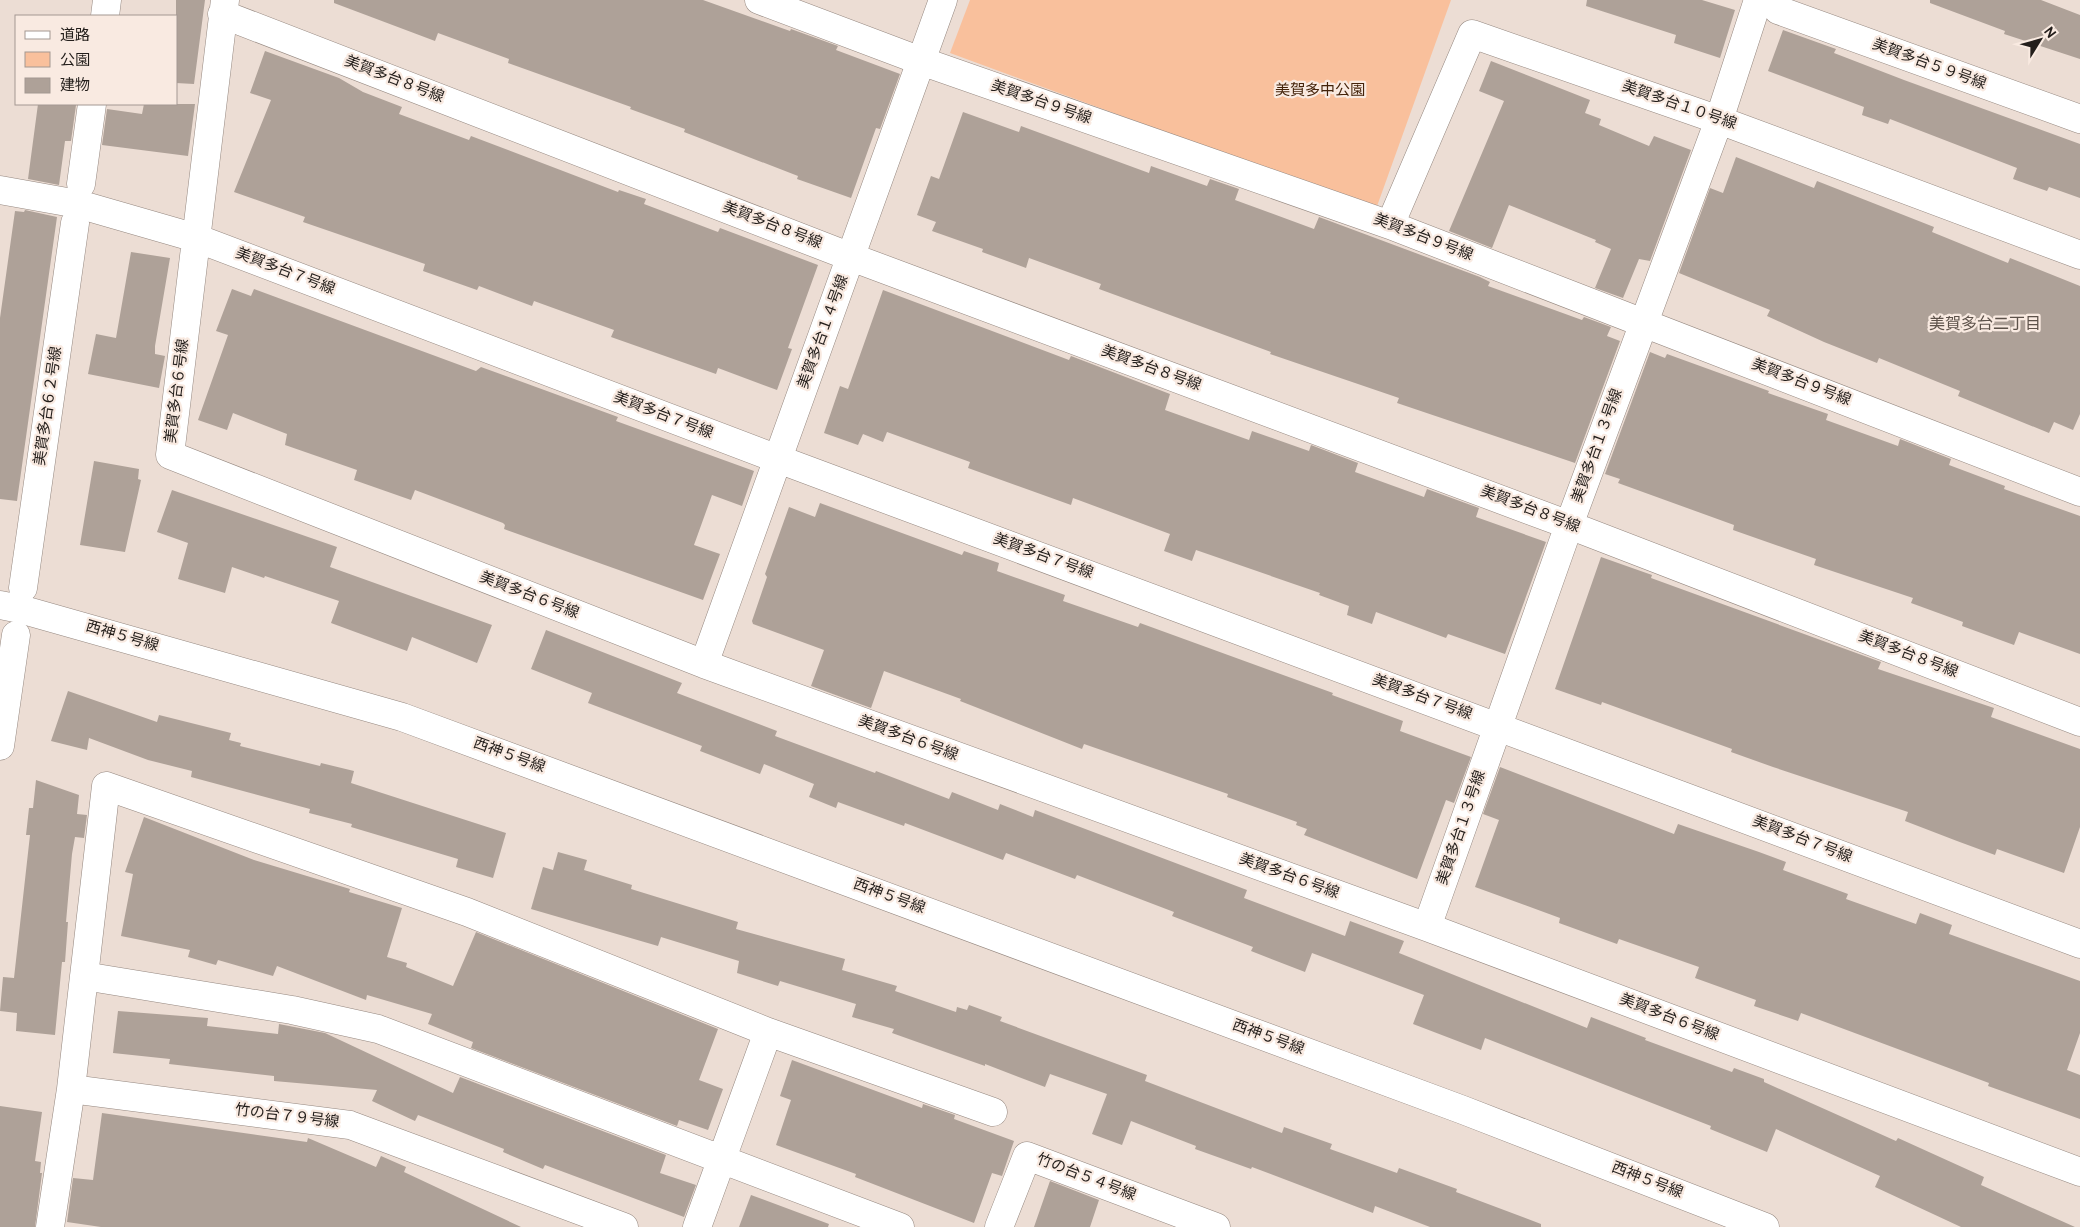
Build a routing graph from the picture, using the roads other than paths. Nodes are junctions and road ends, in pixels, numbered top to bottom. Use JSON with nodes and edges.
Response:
{"nodes":[{"id":1,"x":107,"y":0,"type":"edge"},
{"id":2,"x":759,"y":0,"type":"edge"},
{"id":3,"x":943,"y":0,"type":"edge"},
{"id":4,"x":1768,"y":5,"type":"edge"},
{"id":5,"x":223,"y":7,"type":"edge"},
{"id":6,"x":105,"y":15,"type":"edge"},
{"id":7,"x":921,"y":61,"type":"junction"},
{"id":8,"x":92,"y":105,"type":"edge"},
{"id":9,"x":2080,"y":119,"type":"edge"},
{"id":10,"x":1719,"y":120,"type":"junction"},
{"id":11,"x":81,"y":184,"type":"dead end"},
{"id":12,"x":0,"y":190,"type":"edge"},
{"id":13,"x":75,"y":223,"type":"dead end"},
{"id":14,"x":1390,"y":225,"type":"junction"},
{"id":15,"x":196,"y":238,"type":"junction"},
{"id":16,"x":2080,"y":255,"type":"edge"},
{"id":17,"x":851,"y":257,"type":"junction"},
{"id":18,"x":1643,"y":321,"type":"junction"},
{"id":19,"x":778,"y":459,"type":"junction"},
{"id":20,"x":2080,"y":492,"type":"edge"},
{"id":21,"x":1569,"y":525,"type":"junction"},
{"id":22,"x":23,"y":588,"type":"dead end"},
{"id":23,"x":0,"y":606,"type":"edge"},
{"id":24,"x":16,"y":635,"type":"dead end"},
{"id":25,"x":704,"y":664,"type":"junction"},
{"id":26,"x":2080,"y":722,"type":"edge"},
{"id":27,"x":1498,"y":726,"type":"junction"},
{"id":28,"x":0,"y":746,"type":"edge"},
{"id":29,"x":1428,"y":924,"type":"junction"},
{"id":30,"x":2080,"y":944,"type":"edge"},
{"id":31,"x":84,"y":976,"type":"junction"},
{"id":32,"x":768,"y":1032,"type":"junction"},
{"id":33,"x":71,"y":1089,"type":"junction"},
{"id":34,"x":993,"y":1112,"type":"dead end"},
{"id":35,"x":721,"y":1161,"type":"junction"},
{"id":36,"x":2080,"y":1172,"type":"edge"},
{"id":37,"x":50,"y":1227,"type":"edge"},
{"id":38,"x":624,"y":1227,"type":"edge"},
{"id":39,"x":697,"y":1227,"type":"edge"},
{"id":40,"x":900,"y":1227,"type":"edge"},
{"id":41,"x":999,"y":1227,"type":"edge"},
{"id":42,"x":1216,"y":1227,"type":"edge"},
{"id":43,"x":1764,"y":1227,"type":"edge"}],
"edges":[{"from":1,"to":6,"type":"street"},
{"from":2,"to":7,"type":"street","name":"美賀多台９号線"},
{"from":3,"to":7,"type":"street","name":"美賀多台１４号線"},
{"from":4,"to":9,"type":"street","name":"美賀多台５９号線"},
{"from":4,"to":10,"type":"street","name":"美賀多台１３号線"},
{"from":5,"to":15,"type":"street","name":"美賀多台６号線"},
{"from":5,"to":17,"type":"street","name":"美賀多台８号線"},
{"from":7,"to":14,"type":"street","name":"美賀多台９号線"},
{"from":7,"to":17,"type":"street","name":"美賀多台１４号線"},
{"from":8,"to":11,"type":"street"},
{"from":10,"to":14,"type":"street","name":"美賀多台１０号線"},
{"from":10,"to":16,"type":"street","name":"美賀多台１０号線"},
{"from":10,"to":18,"type":"street","name":"美賀多台１３号線"},
{"from":12,"to":15,"type":"street","name":"美賀多台７号線"},
{"from":13,"to":22,"type":"street","name":"美賀多台６２号線"},
{"from":14,"to":18,"type":"street","name":"美賀多台９号線"},
{"from":15,"to":19,"type":"street","name":"美賀多台７号線"},
{"from":15,"to":25,"type":"street","name":"美賀多台６号線"},
{"from":17,"to":19,"type":"street","name":"美賀多台１４号線"},
{"from":17,"to":21,"type":"street","name":"美賀多台８号線"},
{"from":18,"to":20,"type":"street","name":"美賀多台９号線"},
{"from":18,"to":21,"type":"street","name":"美賀多台１３号線"},
{"from":19,"to":25,"type":"street","name":"美賀多台１４号線"},
{"from":19,"to":27,"type":"street","name":"美賀多台７号線"},
{"from":21,"to":26,"type":"street","name":"美賀多台８号線"},
{"from":21,"to":27,"type":"street","name":"美賀多台１３号線"},
{"from":23,"to":43,"type":"street","name":"西神５号線"},
{"from":24,"to":28,"type":"street"},
{"from":25,"to":29,"type":"street","name":"美賀多台６号線"},
{"from":27,"to":29,"type":"street","name":"美賀多台１３号線"},
{"from":27,"to":30,"type":"street","name":"美賀多台７号線"},
{"from":29,"to":36,"type":"street","name":"美賀多台６号線"},
{"from":31,"to":32,"type":"street"},
{"from":31,"to":33,"type":"street"},
{"from":31,"to":35,"type":"street"},
{"from":32,"to":34,"type":"street"},
{"from":32,"to":35,"type":"street"},
{"from":33,"to":37,"type":"street"},
{"from":33,"to":38,"type":"street","name":"竹の台７９号線"},
{"from":35,"to":39,"type":"street"},
{"from":35,"to":40,"type":"street"},
{"from":41,"to":42,"type":"street","name":"竹の台５４号線"}]}
